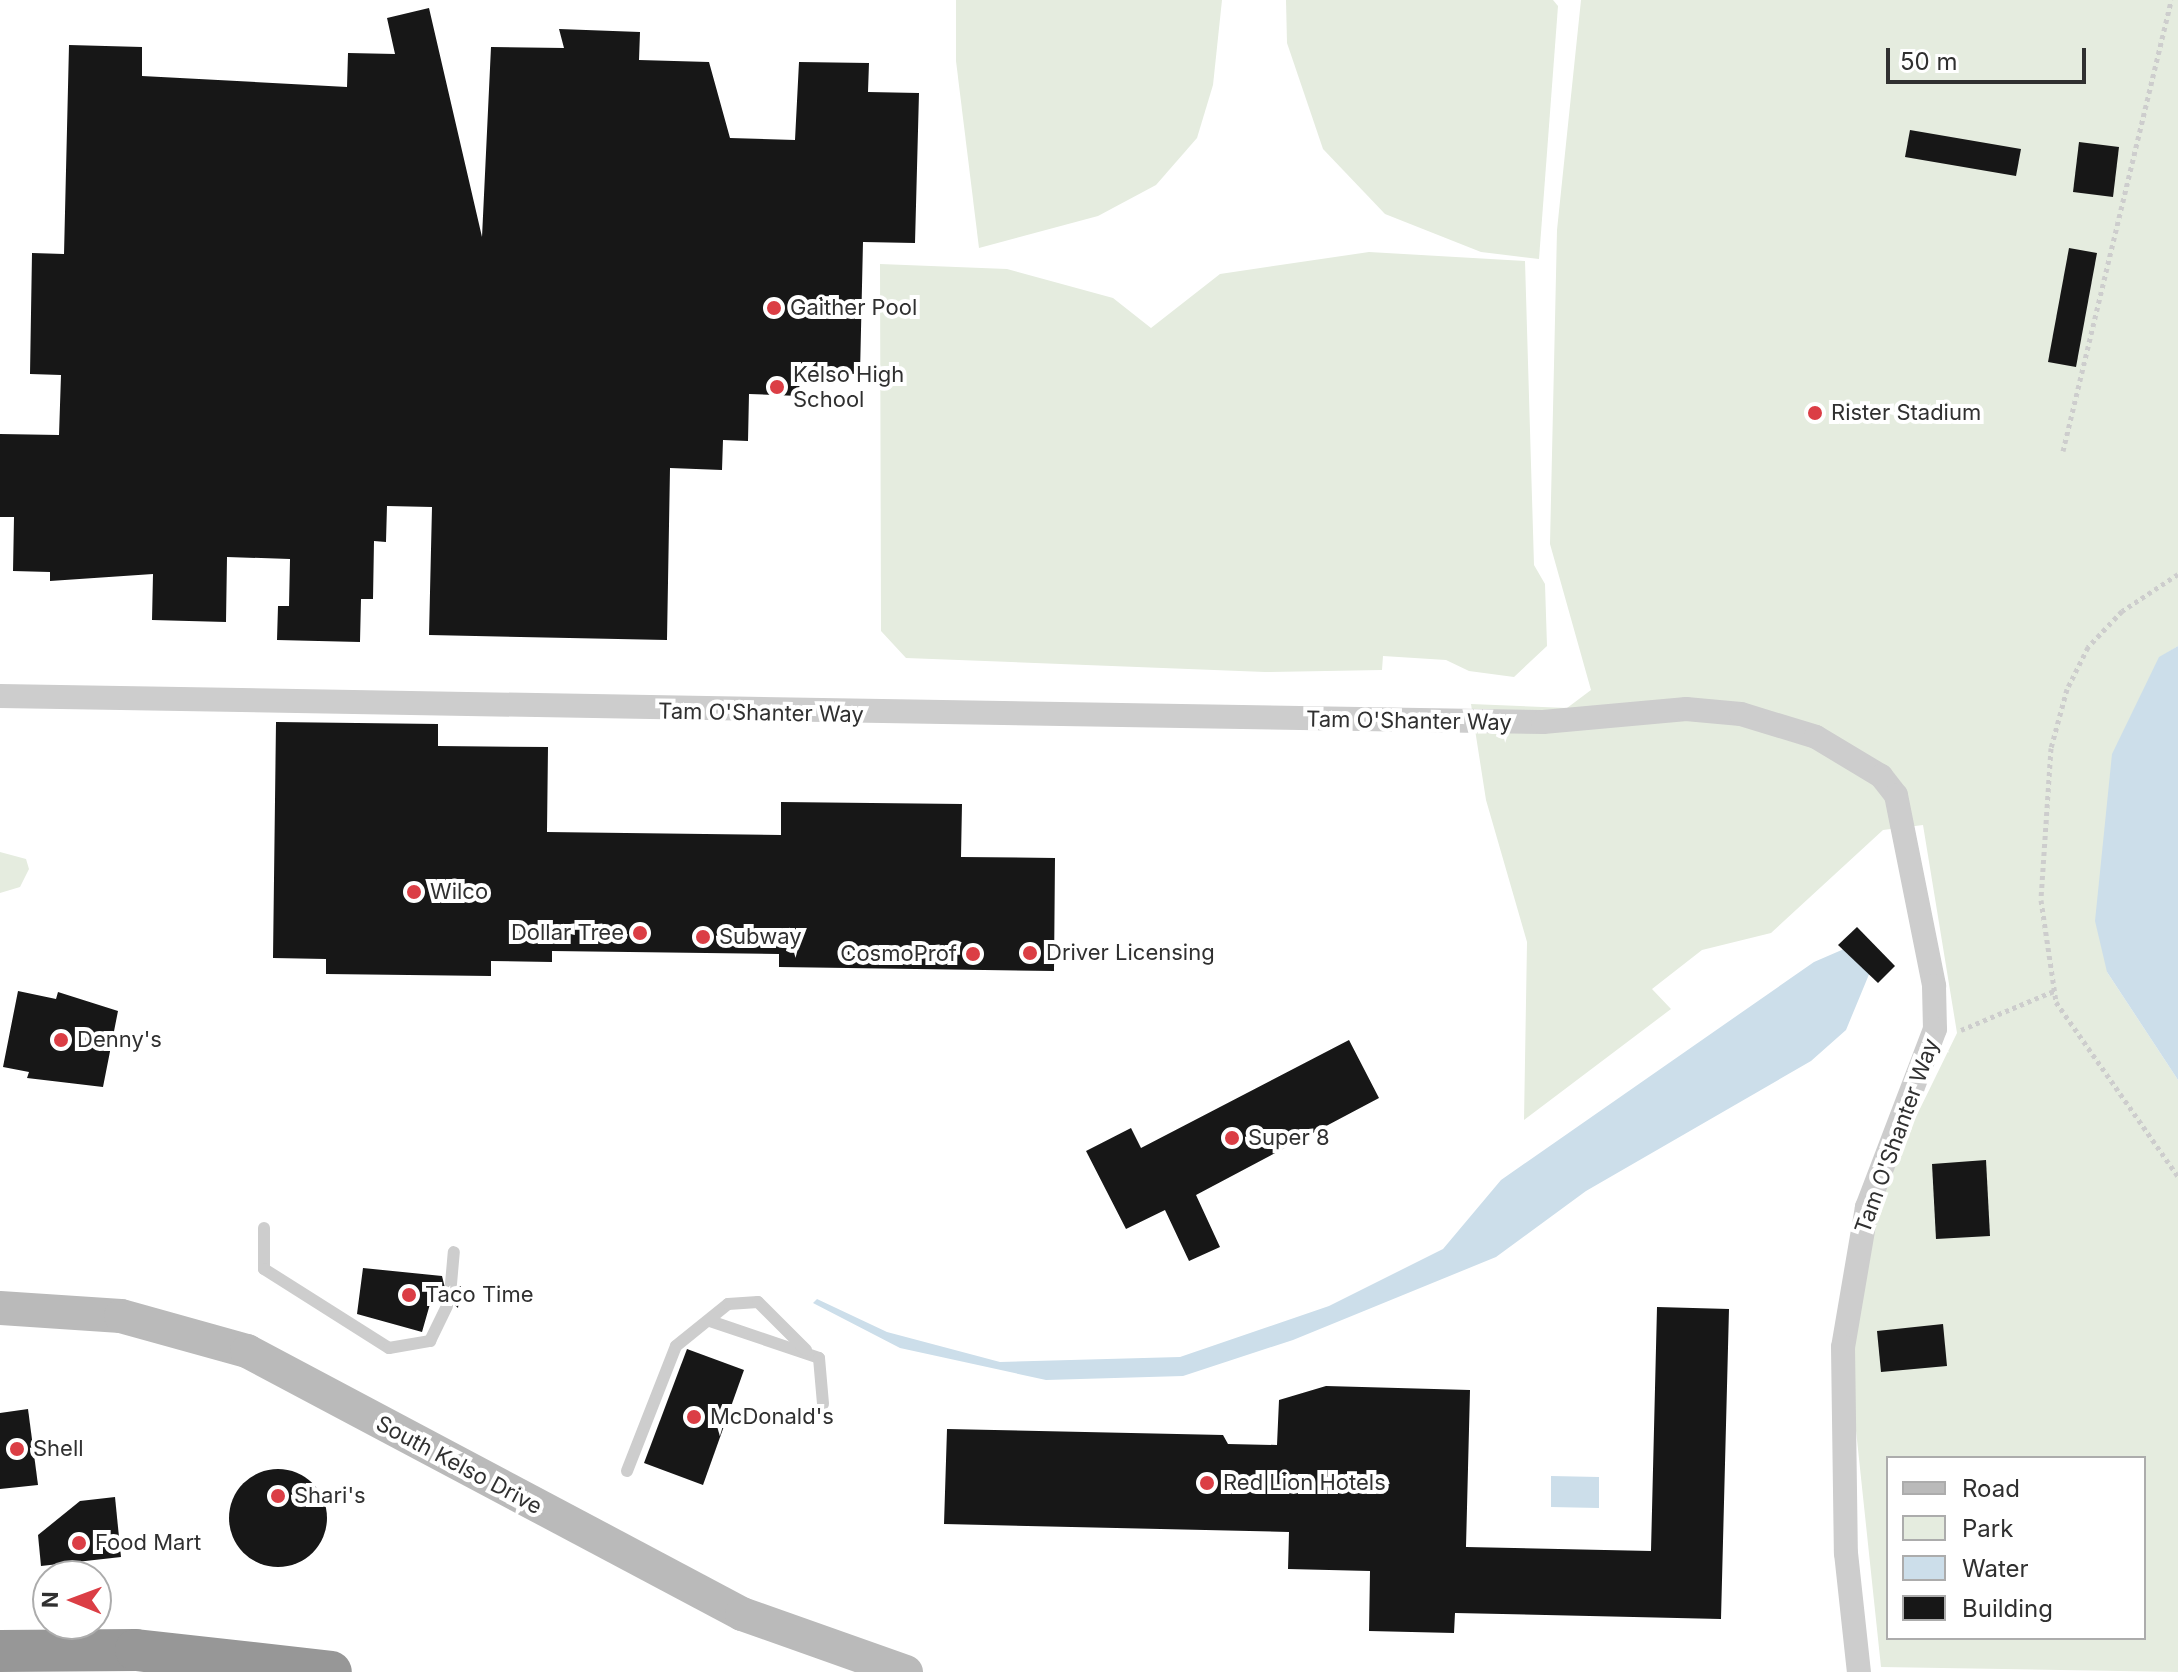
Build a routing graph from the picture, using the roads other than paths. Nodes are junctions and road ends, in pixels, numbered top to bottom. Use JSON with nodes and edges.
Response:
{"nodes":[{"id":1,"x":0,"y":696,"type":"edge"},
{"id":2,"x":264,"y":1228,"type":"dead end"},
{"id":3,"x":454,"y":1252,"type":"dead end"},
{"id":4,"x":451,"y":1284,"type":"dead end"},
{"id":5,"x":447,"y":1306,"type":"dead end"},
{"id":6,"x":0,"y":1308,"type":"edge"},
{"id":7,"x":710,"y":1321,"type":"junction"},
{"id":8,"x":806,"y":1350,"type":"junction"},
{"id":9,"x":823,"y":1404,"type":"dead end"},
{"id":10,"x":627,"y":1471,"type":"dead end"},
{"id":11,"x":0,"y":1651,"type":"edge"},
{"id":12,"x":331,"y":1672,"type":"edge"},
{"id":13,"x":906,"y":1672,"type":"edge"},
{"id":14,"x":1859,"y":1672,"type":"edge"}],
"edges":[{"from":1,"to":14,"type":"street","name":"Tam O'Shanter Way"},
{"from":2,"to":5,"type":"lane"},
{"from":3,"to":4,"type":"lane"},
{"from":6,"to":13,"type":"main road","name":"South Kelso Drive"},
{"from":7,"to":8,"type":"lane"},
{"from":7,"to":8,"type":"lane"},
{"from":7,"to":10,"type":"lane"},
{"from":8,"to":9,"type":"lane"},
{"from":11,"to":12,"type":"highway"}]}
